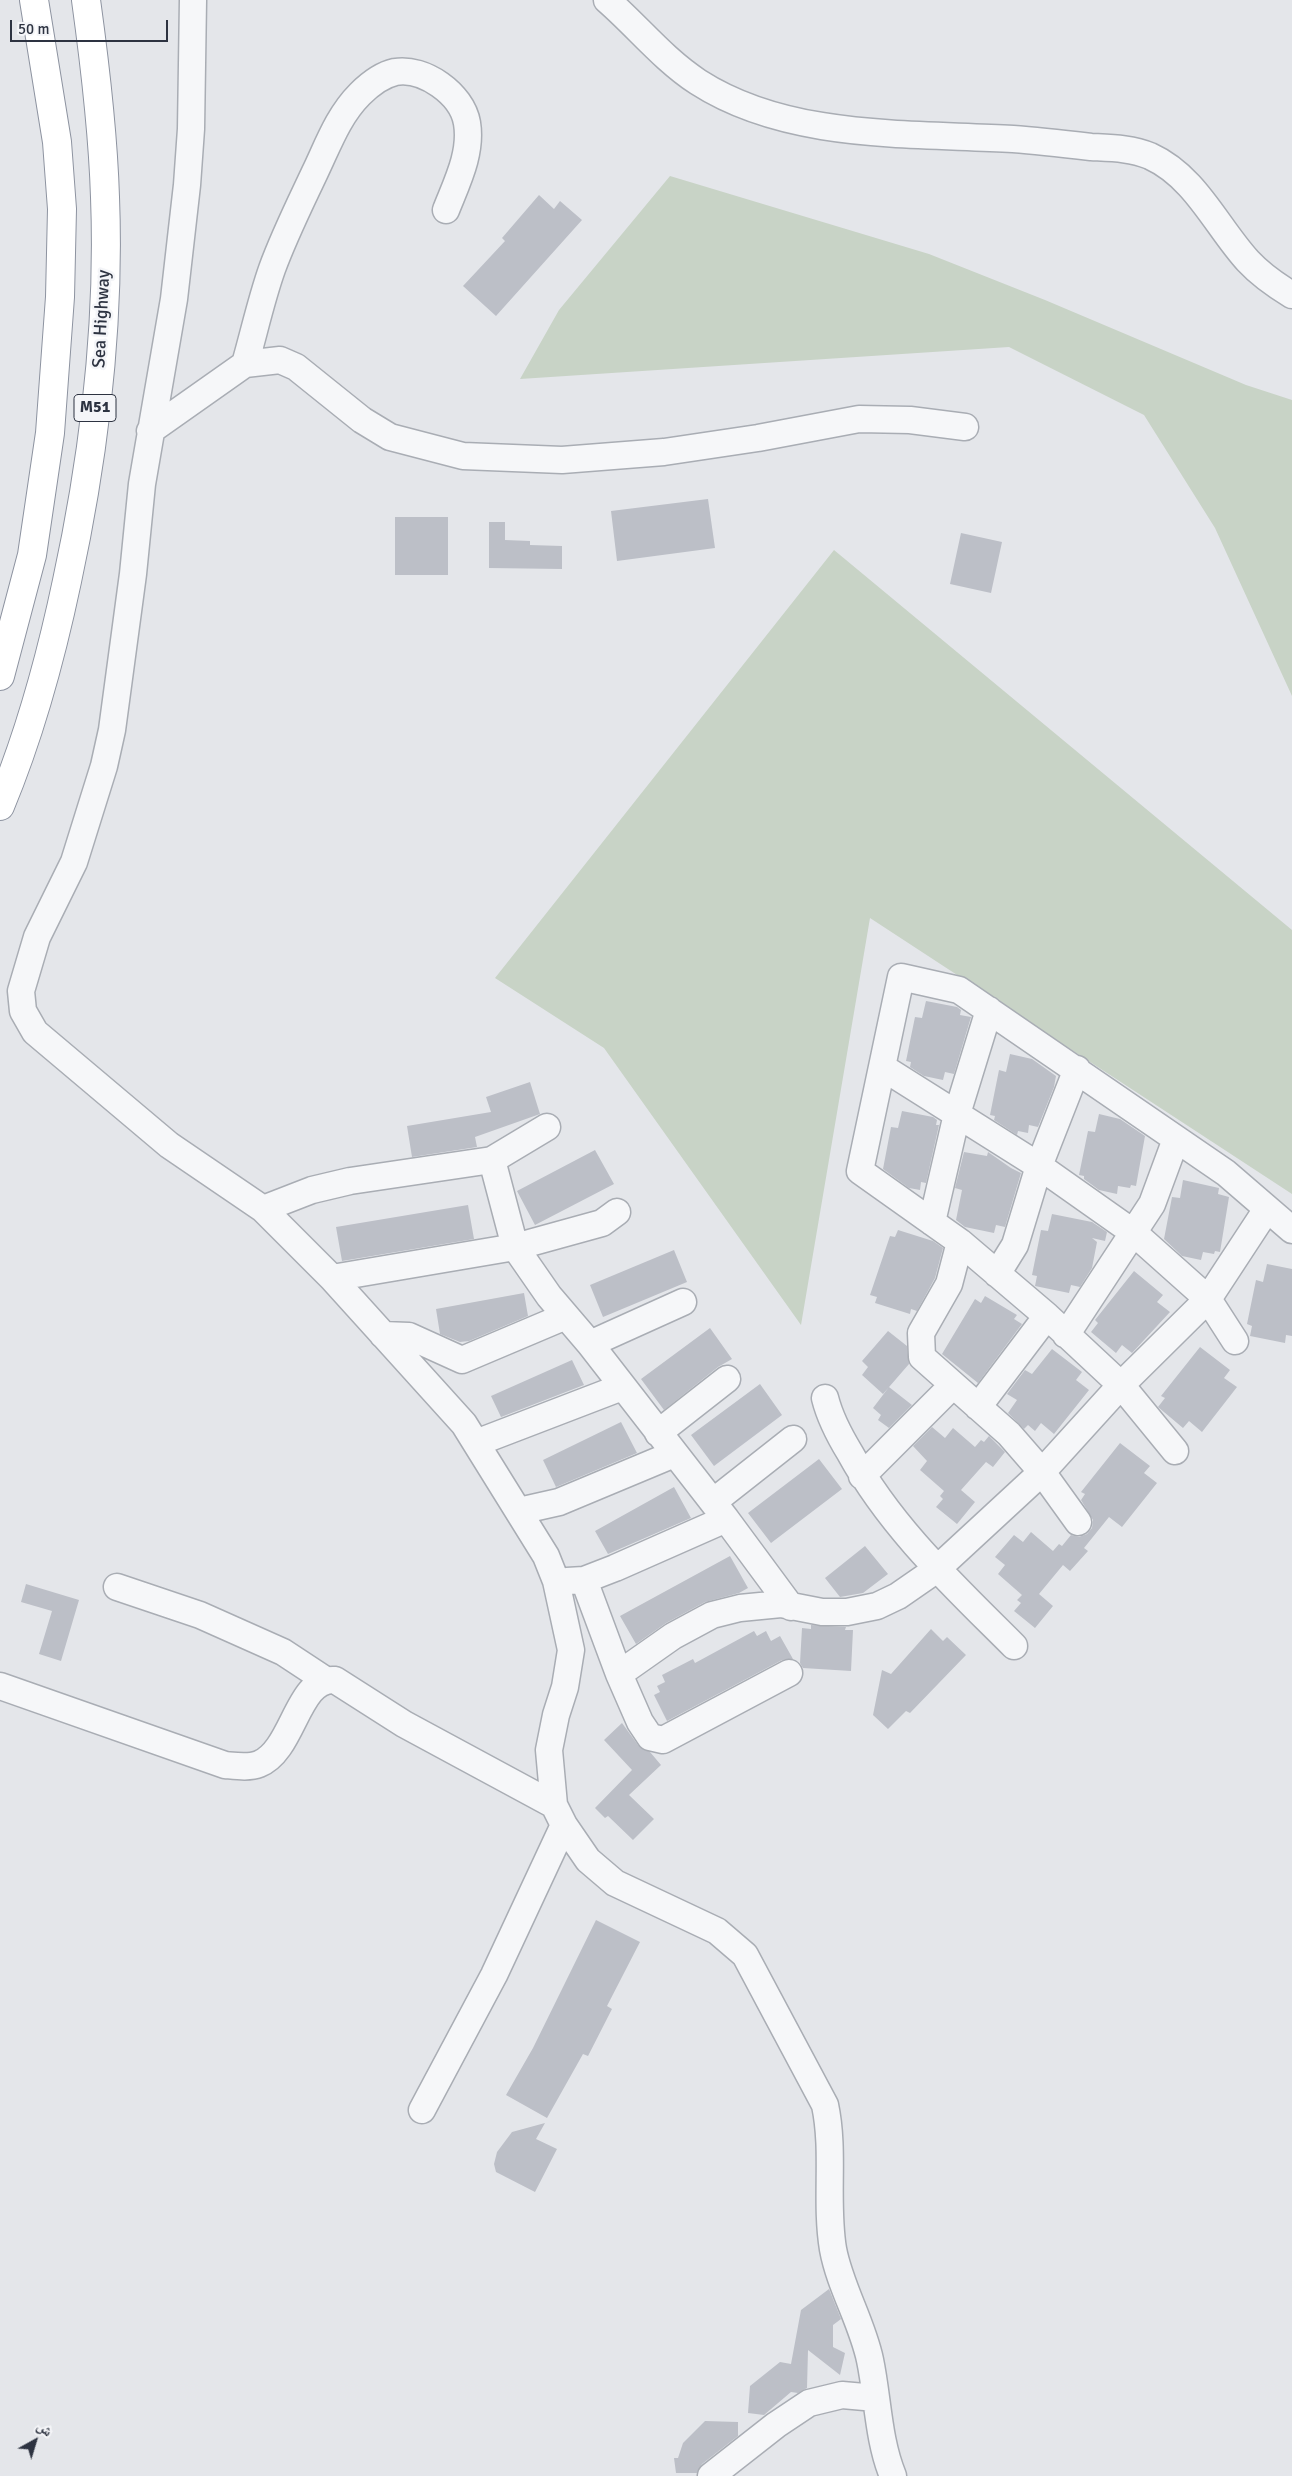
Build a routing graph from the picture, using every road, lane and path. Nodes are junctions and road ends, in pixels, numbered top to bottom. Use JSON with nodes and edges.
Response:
{"nodes":[{"id":1,"x":34,"y":0,"type":"edge"},
{"id":2,"x":86,"y":0,"type":"edge"},
{"id":3,"x":192,"y":0,"type":"edge"},
{"id":4,"x":607,"y":0,"type":"edge"},
{"id":5,"x":446,"y":210,"type":"dead end"},
{"id":6,"x":1292,"y":295,"type":"edge"},
{"id":7,"x":245,"y":364,"type":"junction"},
{"id":8,"x":964,"y":427,"type":"dead end"},
{"id":9,"x":150,"y":431,"type":"junction"},
{"id":10,"x":0,"y":676,"type":"edge"},
{"id":11,"x":0,"y":806,"type":"edge"},
{"id":12,"x":989,"y":1010,"type":"junction"},
{"id":13,"x":882,"y":1067,"type":"junction"},
{"id":14,"x":1076,"y":1069,"type":"junction"},
{"id":15,"x":957,"y":1114,"type":"junction"},
{"id":16,"x":547,"y":1127,"type":"dead end"},
{"id":17,"x":1176,"y":1139,"type":"junction"},
{"id":18,"x":492,"y":1160,"type":"junction"},
{"id":19,"x":1039,"y":1166,"type":"junction"},
{"id":20,"x":263,"y":1209,"type":"junction"},
{"id":21,"x":1267,"y":1209,"type":"junction"},
{"id":22,"x":617,"y":1212,"type":"dead end"},
{"id":23,"x":932,"y":1222,"type":"junction"},
{"id":24,"x":1292,"y":1230,"type":"edge"},
{"id":25,"x":1134,"y":1233,"type":"junction"},
{"id":26,"x":960,"y":1242,"type":"junction"},
{"id":27,"x":515,"y":1247,"type":"junction"},
{"id":28,"x":997,"y":1274,"type":"junction"},
{"id":29,"x":332,"y":1278,"type":"junction"},
{"id":30,"x":1208,"y":1299,"type":"junction"},
{"id":31,"x":684,"y":1302,"type":"dead end"},
{"id":32,"x":566,"y":1316,"type":"junction"},
{"id":33,"x":1046,"y":1316,"type":"junction"},
{"id":34,"x":383,"y":1335,"type":"junction"},
{"id":35,"x":1066,"y":1335,"type":"junction"},
{"id":36,"x":1235,"y":1341,"type":"dead end"},
{"id":37,"x":590,"y":1344,"type":"junction"},
{"id":38,"x":727,"y":1379,"type":"dead end"},
{"id":39,"x":953,"y":1385,"type":"junction"},
{"id":40,"x":1121,"y":1385,"type":"junction"},
{"id":41,"x":622,"y":1388,"type":"junction"},
{"id":42,"x":825,"y":1398,"type":"dead end"},
{"id":43,"x":978,"y":1407,"type":"junction"},
{"id":44,"x":658,"y":1433,"type":"junction"},
{"id":45,"x":793,"y":1439,"type":"dead end"},
{"id":46,"x":476,"y":1443,"type":"junction"},
{"id":47,"x":1176,"y":1451,"type":"dead end"},
{"id":48,"x":674,"y":1454,"type":"junction"},
{"id":49,"x":1042,"y":1472,"type":"junction"},
{"id":50,"x":862,"y":1476,"type":"junction"},
{"id":51,"x":720,"y":1510,"type":"junction"},
{"id":52,"x":518,"y":1511,"type":"junction"},
{"id":53,"x":1078,"y":1522,"type":"dead end"},
{"id":54,"x":937,"y":1569,"type":"junction"},
{"id":55,"x":584,"y":1580,"type":"junction"},
{"id":56,"x":556,"y":1581,"type":"junction"},
{"id":57,"x":117,"y":1587,"type":"dead end"},
{"id":58,"x":791,"y":1606,"type":"junction"},
{"id":59,"x":1014,"y":1646,"type":"dead end"},
{"id":60,"x":788,"y":1673,"type":"dead end"},
{"id":61,"x":618,"y":1674,"type":"junction"},
{"id":62,"x":324,"y":1679,"type":"junction"},
{"id":63,"x":0,"y":1686,"type":"edge"},
{"id":64,"x":559,"y":1815,"type":"junction"},
{"id":65,"x":422,"y":2110,"type":"dead end"},
{"id":66,"x":876,"y":2398,"type":"junction"},
{"id":67,"x":711,"y":2476,"type":"edge"},
{"id":68,"x":893,"y":2476,"type":"edge"}],
"edges":[{"from":1,"to":10,"type":"highway","number":"M51"},
{"from":2,"to":11,"type":"highway","name":"Sea Highway","number":"M51"},
{"from":3,"to":9,"type":"street"},
{"from":4,"to":6,"type":"street"},
{"from":5,"to":7,"type":"street"},
{"from":7,"to":8,"type":"street"},
{"from":7,"to":9,"type":"street"},
{"from":9,"to":20,"type":"street"},
{"from":12,"to":13,"type":"street"},
{"from":12,"to":14,"type":"street"},
{"from":12,"to":15,"type":"street"},
{"from":13,"to":15,"type":"street"},
{"from":13,"to":23,"type":"street"},
{"from":14,"to":17,"type":"street"},
{"from":14,"to":19,"type":"street"},
{"from":15,"to":19,"type":"street"},
{"from":15,"to":23,"type":"street"},
{"from":16,"to":18,"type":"street"},
{"from":17,"to":21,"type":"street"},
{"from":17,"to":25,"type":"street"},
{"from":18,"to":20,"type":"street"},
{"from":18,"to":27,"type":"street"},
{"from":19,"to":25,"type":"street"},
{"from":19,"to":28,"type":"street"},
{"from":20,"to":29,"type":"street"},
{"from":21,"to":24,"type":"street"},
{"from":21,"to":30,"type":"street"},
{"from":22,"to":27,"type":"street"},
{"from":23,"to":26,"type":"street"},
{"from":25,"to":30,"type":"street"},
{"from":25,"to":35,"type":"street"},
{"from":26,"to":28,"type":"street"},
{"from":26,"to":39,"type":"street"},
{"from":27,"to":29,"type":"street"},
{"from":27,"to":32,"type":"street"},
{"from":28,"to":33,"type":"street"},
{"from":29,"to":34,"type":"street"},
{"from":30,"to":36,"type":"street"},
{"from":30,"to":40,"type":"street"},
{"from":31,"to":37,"type":"street"},
{"from":32,"to":34,"type":"street"},
{"from":32,"to":37,"type":"street"},
{"from":33,"to":35,"type":"street"},
{"from":33,"to":43,"type":"street"},
{"from":34,"to":46,"type":"street"},
{"from":35,"to":40,"type":"street"},
{"from":37,"to":41,"type":"street"},
{"from":38,"to":44,"type":"street"},
{"from":39,"to":43,"type":"street"},
{"from":39,"to":50,"type":"street"},
{"from":40,"to":47,"type":"street"},
{"from":40,"to":49,"type":"street"},
{"from":41,"to":44,"type":"street"},
{"from":41,"to":46,"type":"street"},
{"from":42,"to":50,"type":"street"},
{"from":43,"to":49,"type":"street"},
{"from":44,"to":48,"type":"street"},
{"from":45,"to":51,"type":"street"},
{"from":46,"to":52,"type":"street"},
{"from":48,"to":51,"type":"street"},
{"from":48,"to":52,"type":"street"},
{"from":49,"to":53,"type":"street"},
{"from":49,"to":54,"type":"street"},
{"from":50,"to":54,"type":"street"},
{"from":51,"to":55,"type":"street"},
{"from":51,"to":58,"type":"street"},
{"from":52,"to":56,"type":"street"},
{"from":54,"to":58,"type":"street"},
{"from":54,"to":59,"type":"street"},
{"from":55,"to":56,"type":"street"},
{"from":55,"to":61,"type":"street"},
{"from":56,"to":64,"type":"street"},
{"from":57,"to":62,"type":"street"},
{"from":58,"to":61,"type":"street"},
{"from":60,"to":61,"type":"street"},
{"from":62,"to":63,"type":"street"},
{"from":62,"to":64,"type":"street"},
{"from":64,"to":65,"type":"street"},
{"from":64,"to":66,"type":"street"},
{"from":66,"to":67,"type":"street"},
{"from":66,"to":68,"type":"street"}]}
